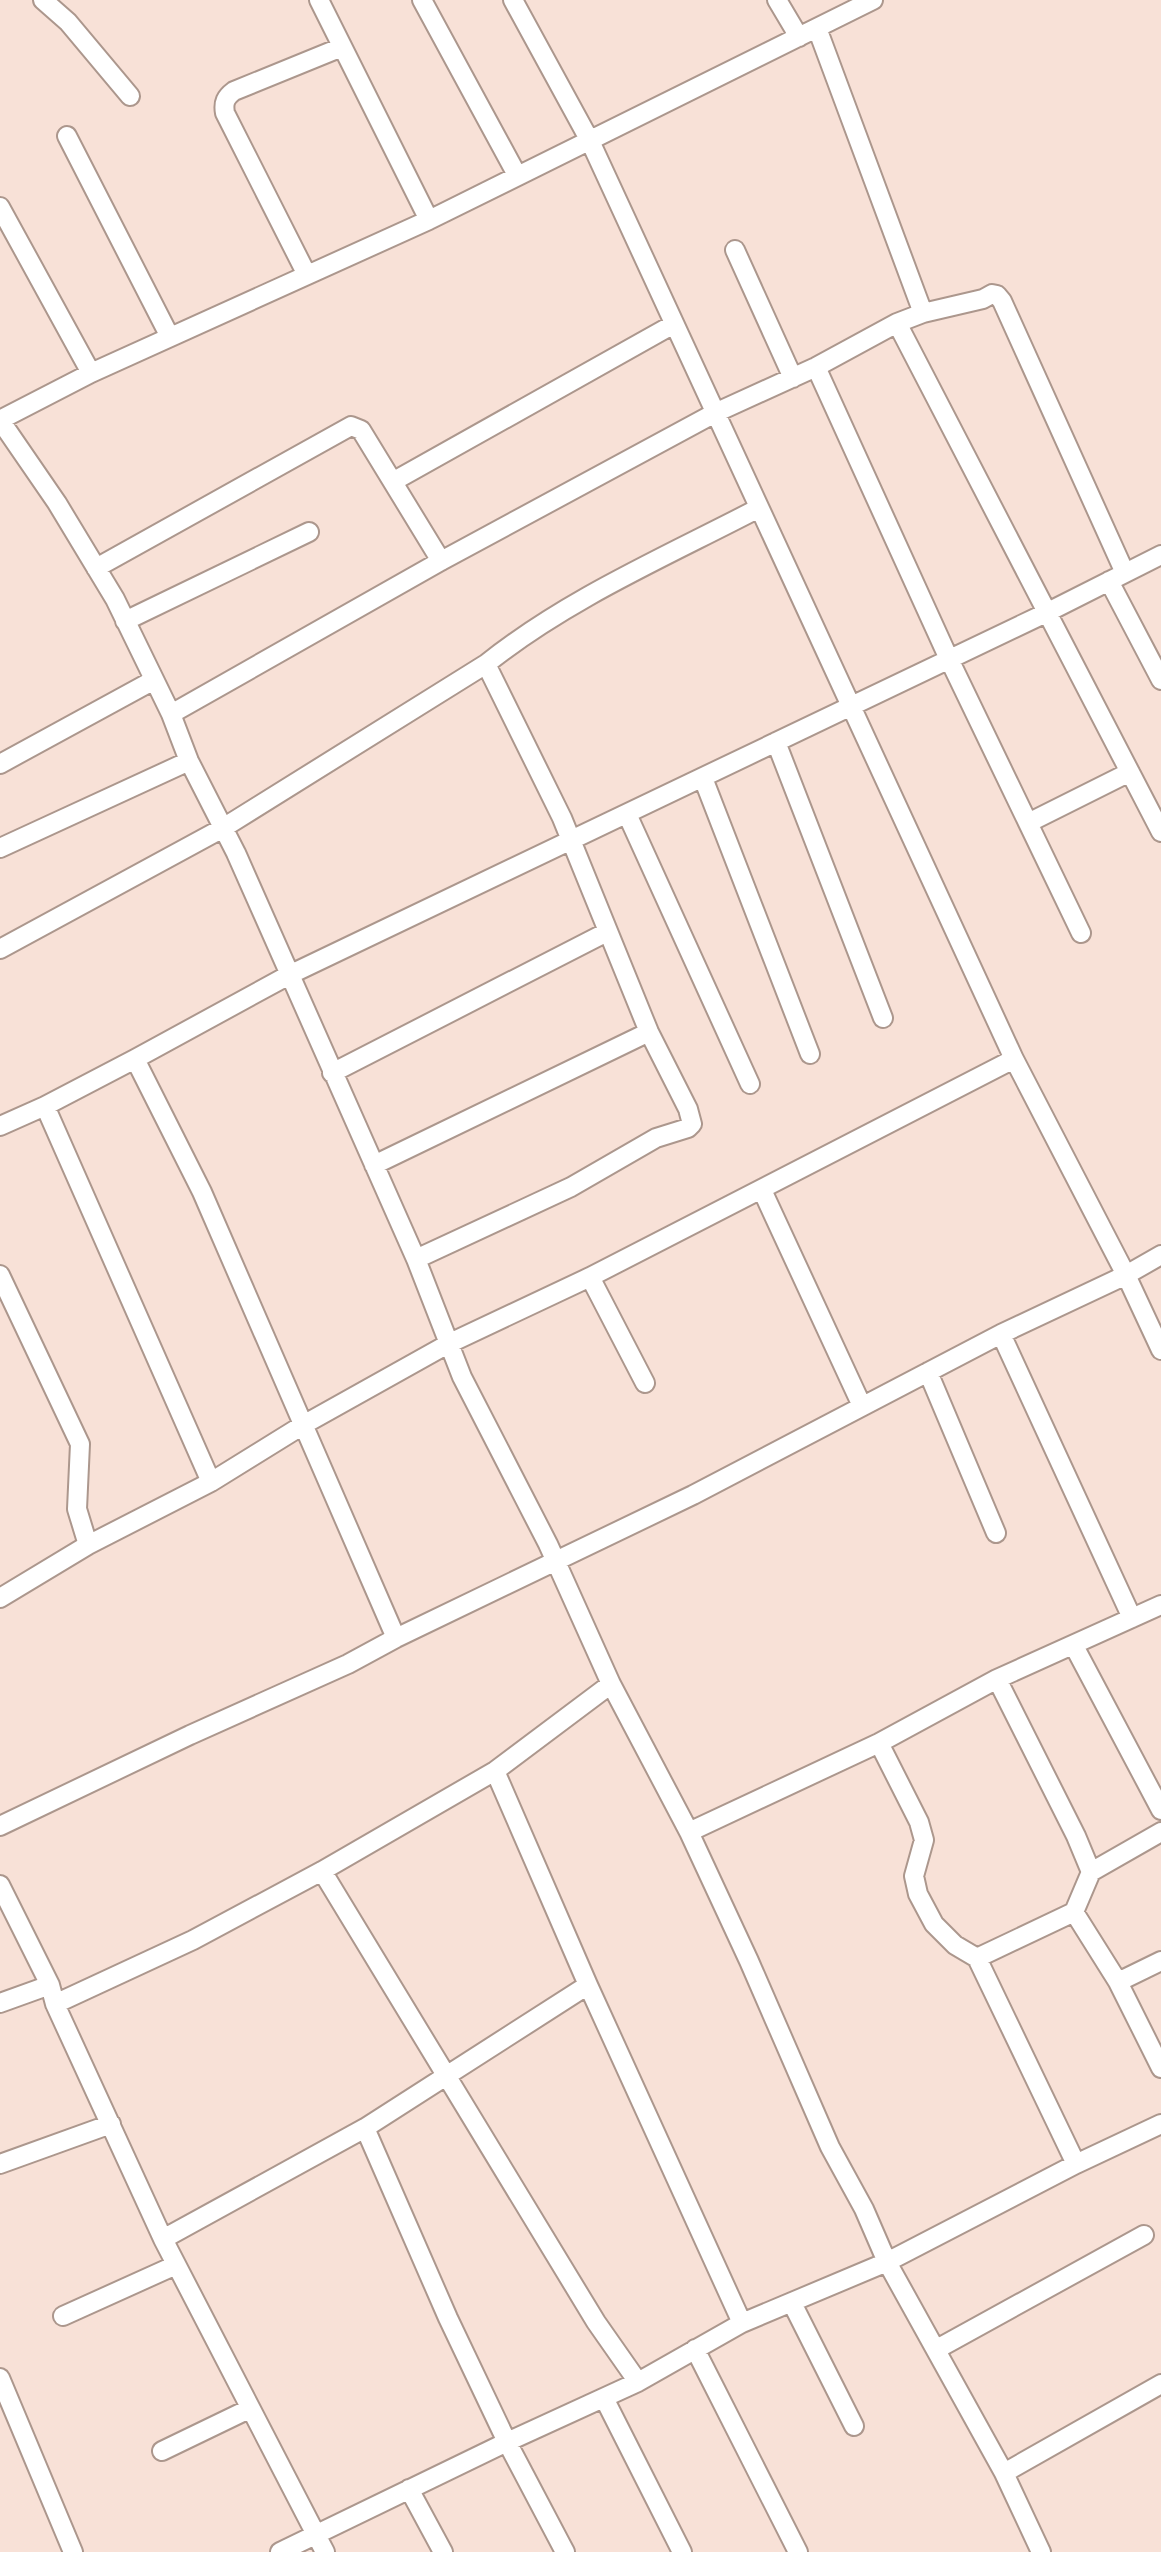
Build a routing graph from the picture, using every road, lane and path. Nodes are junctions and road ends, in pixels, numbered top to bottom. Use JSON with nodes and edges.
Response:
{"nodes":[{"id":1,"x":43,"y":0,"type":"edge"},
{"id":2,"x":319,"y":0,"type":"edge"},
{"id":3,"x":422,"y":0,"type":"edge"},
{"id":4,"x":513,"y":0,"type":"edge"},
{"id":5,"x":777,"y":0,"type":"edge"},
{"id":6,"x":869,"y":1,"type":"edge"},
{"id":7,"x":817,"y":28,"type":"junction"},
{"id":8,"x":799,"y":37,"type":"junction"},
{"id":9,"x":342,"y":47,"type":"junction"},
{"id":10,"x":130,"y":96,"type":"dead end"},
{"id":11,"x":67,"y":136,"type":"dead end"},
{"id":12,"x":590,"y":141,"type":"junction"},
{"id":13,"x":517,"y":175,"type":"junction"},
{"id":14,"x":0,"y":207,"type":"edge"},
{"id":15,"x":429,"y":220,"type":"junction"},
{"id":16,"x":735,"y":250,"type":"dead end"},
{"id":17,"x":307,"y":275,"type":"junction"},
{"id":18,"x":923,"y":313,"type":"junction"},
{"id":19,"x":897,"y":323,"type":"junction"},
{"id":20,"x":674,"y":324,"type":"junction"},
{"id":21,"x":170,"y":337,"type":"junction"},
{"id":22,"x":816,"y":367,"type":"junction"},
{"id":23,"x":91,"y":373,"type":"junction"},
{"id":24,"x":793,"y":378,"type":"junction"},
{"id":25,"x":715,"y":413,"type":"junction"},
{"id":26,"x":394,"y":481,"type":"junction"},
{"id":27,"x":759,"y":508,"type":"junction"},
{"id":28,"x":309,"y":532,"type":"dead end"},
{"id":29,"x":1161,"y":555,"type":"edge"},
{"id":30,"x":441,"y":561,"type":"junction"},
{"id":31,"x":96,"y":568,"type":"junction"},
{"id":32,"x":1117,"y":577,"type":"junction"},
{"id":33,"x":1046,"y":613,"type":"junction"},
{"id":34,"x":125,"y":621,"type":"junction"},
{"id":35,"x":949,"y":659,"type":"junction"},
{"id":36,"x":486,"y":664,"type":"junction"},
{"id":37,"x":154,"y":680,"type":"junction"},
{"id":38,"x":1161,"y":680,"type":"edge"},
{"id":39,"x":851,"y":705,"type":"junction"},
{"id":40,"x":171,"y":714,"type":"junction"},
{"id":41,"x":776,"y":742,"type":"junction"},
{"id":42,"x":189,"y":761,"type":"junction"},
{"id":43,"x":0,"y":764,"type":"edge"},
{"id":44,"x":1130,"y":772,"type":"junction"},
{"id":45,"x":703,"y":778,"type":"junction"},
{"id":46,"x":627,"y":814,"type":"junction"},
{"id":47,"x":1028,"y":823,"type":"junction"},
{"id":48,"x":223,"y":828,"type":"junction"},
{"id":49,"x":1161,"y":832,"type":"edge"},
{"id":50,"x":569,"y":840,"type":"junction"},
{"id":51,"x":0,"y":848,"type":"edge"},
{"id":52,"x":607,"y":932,"type":"junction"},
{"id":53,"x":1081,"y":933,"type":"dead end"},
{"id":54,"x":0,"y":949,"type":"edge"},
{"id":55,"x":289,"y":975,"type":"junction"},
{"id":56,"x":883,"y":1018,"type":"dead end"},
{"id":57,"x":649,"y":1032,"type":"junction"},
{"id":58,"x":810,"y":1054,"type":"dead end"},
{"id":59,"x":135,"y":1059,"type":"junction"},
{"id":60,"x":1014,"y":1059,"type":"junction"},
{"id":61,"x":332,"y":1073,"type":"junction"},
{"id":62,"x":750,"y":1084,"type":"dead end"},
{"id":63,"x":45,"y":1106,"type":"junction"},
{"id":64,"x":0,"y":1126,"type":"edge"},
{"id":65,"x":374,"y":1165,"type":"junction"},
{"id":66,"x":762,"y":1190,"type":"junction"},
{"id":67,"x":1161,"y":1255,"type":"edge"},
{"id":68,"x":416,"y":1259,"type":"junction"},
{"id":69,"x":0,"y":1275,"type":"edge"},
{"id":70,"x":1126,"y":1275,"type":"junction"},
{"id":71,"x":590,"y":1277,"type":"junction"},
{"id":72,"x":1001,"y":1334,"type":"junction"},
{"id":73,"x":448,"y":1344,"type":"junction"},
{"id":74,"x":1161,"y":1350,"type":"edge"},
{"id":75,"x":928,"y":1372,"type":"junction"},
{"id":76,"x":645,"y":1383,"type":"dead end"},
{"id":77,"x":862,"y":1406,"type":"junction"},
{"id":78,"x":303,"y":1425,"type":"junction"},
{"id":79,"x":211,"y":1482,"type":"junction"},
{"id":80,"x":996,"y":1533,"type":"dead end"},
{"id":81,"x":88,"y":1545,"type":"junction"},
{"id":82,"x":556,"y":1562,"type":"junction"},
{"id":83,"x":0,"y":1598,"type":"edge"},
{"id":84,"x":1161,"y":1605,"type":"edge"},
{"id":85,"x":1132,"y":1618,"type":"junction"},
{"id":86,"x":396,"y":1638,"type":"junction"},
{"id":87,"x":1074,"y":1646,"type":"junction"},
{"id":88,"x":997,"y":1679,"type":"junction"},
{"id":89,"x":611,"y":1684,"type":"junction"},
{"id":90,"x":879,"y":1743,"type":"junction"},
{"id":91,"x":495,"y":1771,"type":"junction"},
{"id":92,"x":1161,"y":1810,"type":"edge"},
{"id":93,"x":0,"y":1826,"type":"edge"},
{"id":94,"x":689,"y":1832,"type":"junction"},
{"id":95,"x":1161,"y":1832,"type":"edge"},
{"id":96,"x":322,"y":1871,"type":"junction"},
{"id":97,"x":1091,"y":1872,"type":"junction"},
{"id":98,"x":0,"y":1885,"type":"edge"},
{"id":99,"x":1074,"y":1912,"type":"junction"},
{"id":100,"x":977,"y":1958,"type":"junction"},
{"id":101,"x":1161,"y":1961,"type":"edge"},
{"id":102,"x":1118,"y":1982,"type":"junction"},
{"id":103,"x":50,"y":1985,"type":"junction"},
{"id":104,"x":588,"y":1985,"type":"junction"},
{"id":105,"x":0,"y":2003,"type":"edge"},
{"id":106,"x":55,"y":2004,"type":"junction"},
{"id":107,"x":1161,"y":2068,"type":"edge"},
{"id":108,"x":446,"y":2075,"type":"junction"},
{"id":109,"x":111,"y":2124,"type":"junction"},
{"id":110,"x":1161,"y":2124,"type":"edge"},
{"id":111,"x":365,"y":2128,"type":"junction"},
{"id":112,"x":0,"y":2164,"type":"edge"},
{"id":113,"x":1076,"y":2164,"type":"junction"},
{"id":114,"x":1144,"y":2235,"type":"dead end"},
{"id":115,"x":163,"y":2239,"type":"junction"},
{"id":116,"x":887,"y":2262,"type":"junction"},
{"id":117,"x":176,"y":2265,"type":"junction"},
{"id":118,"x":792,"y":2303,"type":"junction"},
{"id":119,"x":63,"y":2316,"type":"dead end"},
{"id":120,"x":742,"y":2323,"type":"junction"},
{"id":121,"x":695,"y":2349,"type":"junction"},
{"id":122,"x":937,"y":2349,"type":"junction"},
{"id":123,"x":0,"y":2378,"type":"edge"},
{"id":124,"x":638,"y":2382,"type":"junction"},
{"id":125,"x":1161,"y":2384,"type":"edge"},
{"id":126,"x":604,"y":2398,"type":"junction"},
{"id":127,"x":249,"y":2409,"type":"junction"},
{"id":128,"x":854,"y":2426,"type":"dead end"},
{"id":129,"x":507,"y":2442,"type":"junction"},
{"id":130,"x":162,"y":2451,"type":"dead end"},
{"id":131,"x":1004,"y":2473,"type":"junction"},
{"id":132,"x":409,"y":2489,"type":"junction"},
{"id":133,"x":314,"y":2535,"type":"junction"},
{"id":134,"x":73,"y":2552,"type":"edge"},
{"id":135,"x":280,"y":2552,"type":"edge"},
{"id":136,"x":325,"y":2552,"type":"edge"},
{"id":137,"x":443,"y":2552,"type":"edge"},
{"id":138,"x":565,"y":2552,"type":"edge"},
{"id":139,"x":682,"y":2552,"type":"edge"},
{"id":140,"x":798,"y":2552,"type":"edge"},
{"id":141,"x":1041,"y":2552,"type":"edge"}],
"edges":[{"from":1,"to":10,"type":"street"},
{"from":2,"to":9,"type":"street"},
{"from":3,"to":13,"type":"street"},
{"from":4,"to":12,"type":"street"},
{"from":5,"to":8,"type":"street"},
{"from":6,"to":7,"type":"street"},
{"from":7,"to":8,"type":"street"},
{"from":7,"to":18,"type":"street"},
{"from":8,"to":12,"type":"street"},
{"from":9,"to":15,"type":"street"},
{"from":9,"to":17,"type":"street"},
{"from":11,"to":21,"type":"street"},
{"from":12,"to":13,"type":"street"},
{"from":12,"to":20,"type":"street"},
{"from":13,"to":15,"type":"street"},
{"from":14,"to":23,"type":"street"},
{"from":15,"to":17,"type":"street"},
{"from":16,"to":24,"type":"street"},
{"from":17,"to":21,"type":"street"},
{"from":18,"to":19,"type":"street"},
{"from":18,"to":32,"type":"street"},
{"from":19,"to":22,"type":"street"},
{"from":19,"to":33,"type":"street"},
{"from":20,"to":25,"type":"street"},
{"from":20,"to":26,"type":"street"},
{"from":21,"to":23,"type":"street"},
{"from":22,"to":24,"type":"street"},
{"from":22,"to":35,"type":"street"},
{"from":23,"to":31,"type":"street"},
{"from":24,"to":25,"type":"street"},
{"from":25,"to":27,"type":"street"},
{"from":25,"to":30,"type":"street"},
{"from":26,"to":30,"type":"street"},
{"from":26,"to":31,"type":"street"},
{"from":27,"to":36,"type":"street"},
{"from":27,"to":39,"type":"street"},
{"from":28,"to":34,"type":"street"},
{"from":29,"to":32,"type":"street"},
{"from":30,"to":40,"type":"street"},
{"from":31,"to":34,"type":"street"},
{"from":32,"to":33,"type":"street"},
{"from":32,"to":38,"type":"street"},
{"from":33,"to":35,"type":"street"},
{"from":33,"to":44,"type":"street"},
{"from":34,"to":37,"type":"street"},
{"from":35,"to":39,"type":"street"},
{"from":35,"to":47,"type":"street"},
{"from":36,"to":48,"type":"street"},
{"from":36,"to":50,"type":"street"},
{"from":37,"to":40,"type":"street"},
{"from":37,"to":43,"type":"street"},
{"from":39,"to":41,"type":"street"},
{"from":39,"to":60,"type":"street"},
{"from":40,"to":42,"type":"street"},
{"from":41,"to":45,"type":"street"},
{"from":41,"to":56,"type":"street"},
{"from":42,"to":48,"type":"street"},
{"from":42,"to":51,"type":"street"},
{"from":44,"to":47,"type":"street"},
{"from":44,"to":49,"type":"street"},
{"from":45,"to":46,"type":"street"},
{"from":45,"to":58,"type":"street"},
{"from":46,"to":50,"type":"street"},
{"from":46,"to":62,"type":"street"},
{"from":47,"to":53,"type":"street"},
{"from":48,"to":54,"type":"street"},
{"from":48,"to":55,"type":"street"},
{"from":50,"to":52,"type":"street"},
{"from":50,"to":55,"type":"street"},
{"from":52,"to":57,"type":"street"},
{"from":52,"to":61,"type":"street"},
{"from":55,"to":59,"type":"street"},
{"from":55,"to":61,"type":"street"},
{"from":57,"to":65,"type":"street"},
{"from":57,"to":68,"type":"street"},
{"from":59,"to":63,"type":"street"},
{"from":59,"to":78,"type":"street"},
{"from":60,"to":66,"type":"street"},
{"from":60,"to":70,"type":"street"},
{"from":61,"to":65,"type":"street"},
{"from":63,"to":64,"type":"street"},
{"from":63,"to":79,"type":"street"},
{"from":65,"to":68,"type":"street"},
{"from":66,"to":71,"type":"street"},
{"from":66,"to":77,"type":"street"},
{"from":67,"to":70,"type":"street"},
{"from":68,"to":73,"type":"street"},
{"from":69,"to":81,"type":"street"},
{"from":70,"to":72,"type":"street"},
{"from":70,"to":74,"type":"street"},
{"from":71,"to":73,"type":"street"},
{"from":71,"to":76,"type":"street"},
{"from":72,"to":75,"type":"street"},
{"from":72,"to":85,"type":"street"},
{"from":73,"to":78,"type":"street"},
{"from":73,"to":82,"type":"street"},
{"from":75,"to":77,"type":"street"},
{"from":75,"to":80,"type":"street"},
{"from":77,"to":82,"type":"street"},
{"from":78,"to":79,"type":"street"},
{"from":78,"to":86,"type":"street"},
{"from":79,"to":81,"type":"street"},
{"from":81,"to":83,"type":"street"},
{"from":82,"to":86,"type":"street"},
{"from":82,"to":89,"type":"street"},
{"from":84,"to":85,"type":"street"},
{"from":85,"to":87,"type":"street"},
{"from":86,"to":93,"type":"street"},
{"from":87,"to":88,"type":"street"},
{"from":87,"to":92,"type":"street"},
{"from":88,"to":90,"type":"street"},
{"from":88,"to":97,"type":"street"},
{"from":89,"to":91,"type":"street"},
{"from":89,"to":94,"type":"street"},
{"from":90,"to":94,"type":"street"},
{"from":90,"to":100,"type":"street"},
{"from":91,"to":96,"type":"street"},
{"from":91,"to":104,"type":"street"},
{"from":94,"to":116,"type":"street"},
{"from":95,"to":97,"type":"street"},
{"from":96,"to":106,"type":"street"},
{"from":96,"to":108,"type":"street"},
{"from":97,"to":99,"type":"street"},
{"from":98,"to":103,"type":"street"},
{"from":99,"to":100,"type":"street"},
{"from":99,"to":102,"type":"street"},
{"from":100,"to":113,"type":"street"},
{"from":101,"to":102,"type":"street"},
{"from":102,"to":107,"type":"street"},
{"from":103,"to":105,"type":"street"},
{"from":103,"to":106,"type":"street"},
{"from":104,"to":108,"type":"street"},
{"from":104,"to":120,"type":"street"},
{"from":106,"to":109,"type":"street"},
{"from":108,"to":111,"type":"street"},
{"from":108,"to":124,"type":"street"},
{"from":109,"to":112,"type":"street"},
{"from":109,"to":115,"type":"street"},
{"from":110,"to":113,"type":"street"},
{"from":111,"to":115,"type":"street"},
{"from":111,"to":129,"type":"street"},
{"from":113,"to":116,"type":"street"},
{"from":114,"to":122,"type":"street"},
{"from":115,"to":117,"type":"street"},
{"from":116,"to":118,"type":"street"},
{"from":116,"to":122,"type":"street"},
{"from":117,"to":119,"type":"street"},
{"from":117,"to":127,"type":"street"},
{"from":118,"to":120,"type":"street"},
{"from":118,"to":128,"type":"street"},
{"from":120,"to":121,"type":"street"},
{"from":121,"to":124,"type":"street"},
{"from":121,"to":140,"type":"street"},
{"from":122,"to":131,"type":"street"},
{"from":123,"to":134,"type":"street"},
{"from":124,"to":126,"type":"street"},
{"from":125,"to":131,"type":"street"},
{"from":126,"to":129,"type":"street"},
{"from":126,"to":139,"type":"street"},
{"from":127,"to":130,"type":"street"},
{"from":127,"to":133,"type":"street"},
{"from":129,"to":132,"type":"street"},
{"from":129,"to":138,"type":"street"},
{"from":131,"to":141,"type":"street"},
{"from":132,"to":133,"type":"street"},
{"from":132,"to":137,"type":"street"},
{"from":133,"to":135,"type":"street"},
{"from":133,"to":136,"type":"street"}]}
